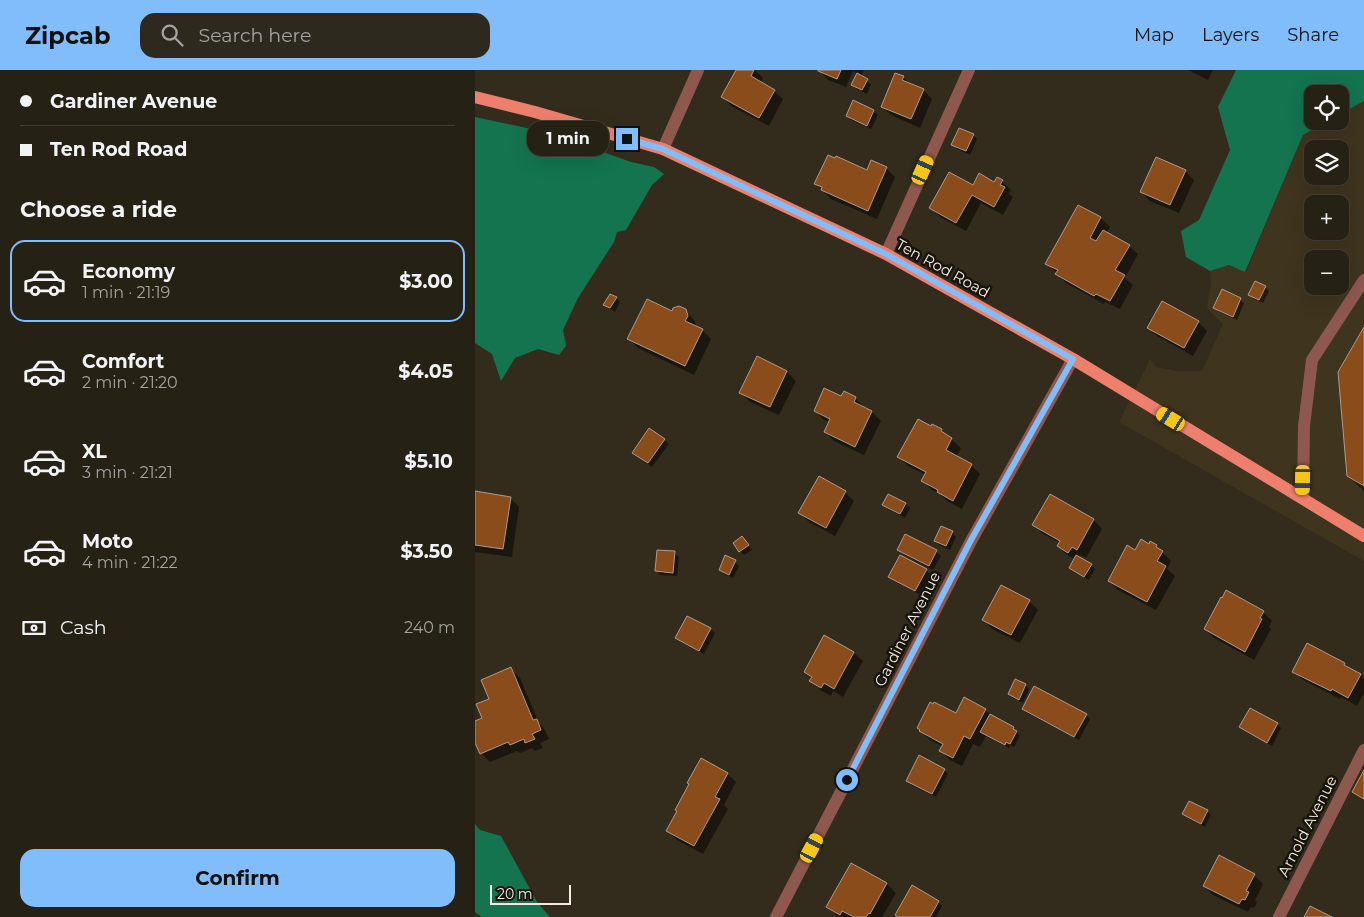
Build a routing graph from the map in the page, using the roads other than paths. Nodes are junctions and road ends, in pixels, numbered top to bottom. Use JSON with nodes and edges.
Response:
{"nodes":[{"id":1,"x":698,"y":70,"type":"edge"},
{"id":2,"x":969,"y":70,"type":"edge"},
{"id":3,"x":475,"y":97,"type":"edge"},
{"id":4,"x":663,"y":149,"type":"junction"},
{"id":5,"x":886,"y":254,"type":"junction"},
{"id":6,"x":1364,"y":280,"type":"edge"},
{"id":7,"x":1073,"y":359,"type":"junction"},
{"id":8,"x":1303,"y":498,"type":"junction"},
{"id":9,"x":1364,"y":536,"type":"edge"},
{"id":10,"x":1364,"y":750,"type":"edge"},
{"id":11,"x":776,"y":917,"type":"edge"},
{"id":12,"x":1279,"y":917,"type":"edge"}],
"edges":[{"from":1,"to":4,"type":"street"},
{"from":2,"to":5,"type":"street"},
{"from":3,"to":4,"type":"main road","name":"Ten Rod Road"},
{"from":4,"to":5,"type":"main road","name":"Ten Rod Road"},
{"from":5,"to":7,"type":"main road","name":"Ten Rod Road"},
{"from":6,"to":8,"type":"street"},
{"from":7,"to":8,"type":"main road","name":"Ten Rod Road"},
{"from":7,"to":11,"type":"street","name":"Gardiner Avenue"},
{"from":8,"to":9,"type":"main road","name":"Ten Rod Road"},
{"from":10,"to":12,"type":"street","name":"Arnold Avenue"}]}
